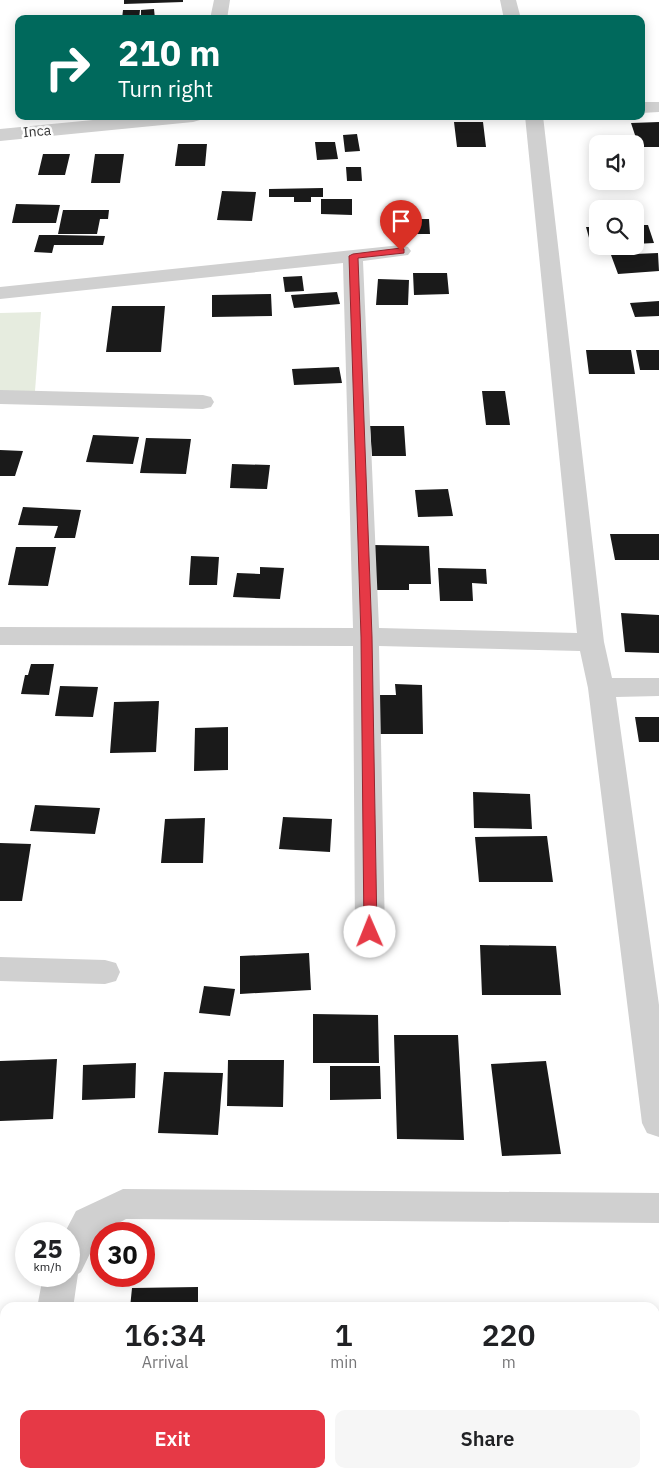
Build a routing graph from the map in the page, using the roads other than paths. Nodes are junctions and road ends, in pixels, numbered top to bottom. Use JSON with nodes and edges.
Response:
{"nodes":[{"id":1,"x":222,"y":0,"type":"edge"},
{"id":2,"x":508,"y":0,"type":"edge"},
{"id":3,"x":219,"y":15,"type":"edge"},
{"id":4,"x":512,"y":15,"type":"edge"},
{"id":5,"x":659,"y":107,"type":"edge"},
{"id":6,"x":645,"y":108,"type":"edge"},
{"id":7,"x":150,"y":120,"type":"edge"},
{"id":8,"x":534,"y":120,"type":"edge"},
{"id":9,"x":0,"y":134,"type":"edge"},
{"id":10,"x":401,"y":251,"type":"dead end"},
{"id":11,"x":353,"y":256,"type":"junction"},
{"id":12,"x":0,"y":293,"type":"edge"},
{"id":13,"x":0,"y":398,"type":"edge"},
{"id":14,"x":203,"y":402,"type":"dead end"},
{"id":15,"x":0,"y":636,"type":"edge"},
{"id":16,"x":366,"y":637,"type":"junction"},
{"id":17,"x":590,"y":642,"type":"junction"},
{"id":18,"x":659,"y":687,"type":"edge"},
{"id":19,"x":601,"y":688,"type":"junction"},
{"id":20,"x":370,"y":932,"type":"dead end"},
{"id":21,"x":0,"y":968,"type":"edge"},
{"id":22,"x":105,"y":972,"type":"dead end"},
{"id":23,"x":659,"y":1124,"type":"edge"},
{"id":24,"x":659,"y":1208,"type":"edge"},
{"id":25,"x":80,"y":1238,"type":"edge"},
{"id":26,"x":59,"y":1287,"type":"edge"},
{"id":27,"x":56,"y":1302,"type":"edge"}],
"edges":[{"from":1,"to":3,"type":"street"},
{"from":2,"to":4,"type":"street"},
{"from":5,"to":6,"type":"street"},
{"from":7,"to":9,"type":"street","name":"Inca"},
{"from":8,"to":17,"type":"street"},
{"from":10,"to":11,"type":"street"},
{"from":11,"to":12,"type":"street"},
{"from":11,"to":16,"type":"street"},
{"from":13,"to":14,"type":"street"},
{"from":15,"to":16,"type":"street"},
{"from":16,"to":17,"type":"street"},
{"from":16,"to":20,"type":"street"},
{"from":17,"to":19,"type":"street"},
{"from":18,"to":19,"type":"street"},
{"from":19,"to":23,"type":"street"},
{"from":21,"to":22,"type":"street"},
{"from":24,"to":25,"type":"street"},
{"from":26,"to":27,"type":"street"}]}
